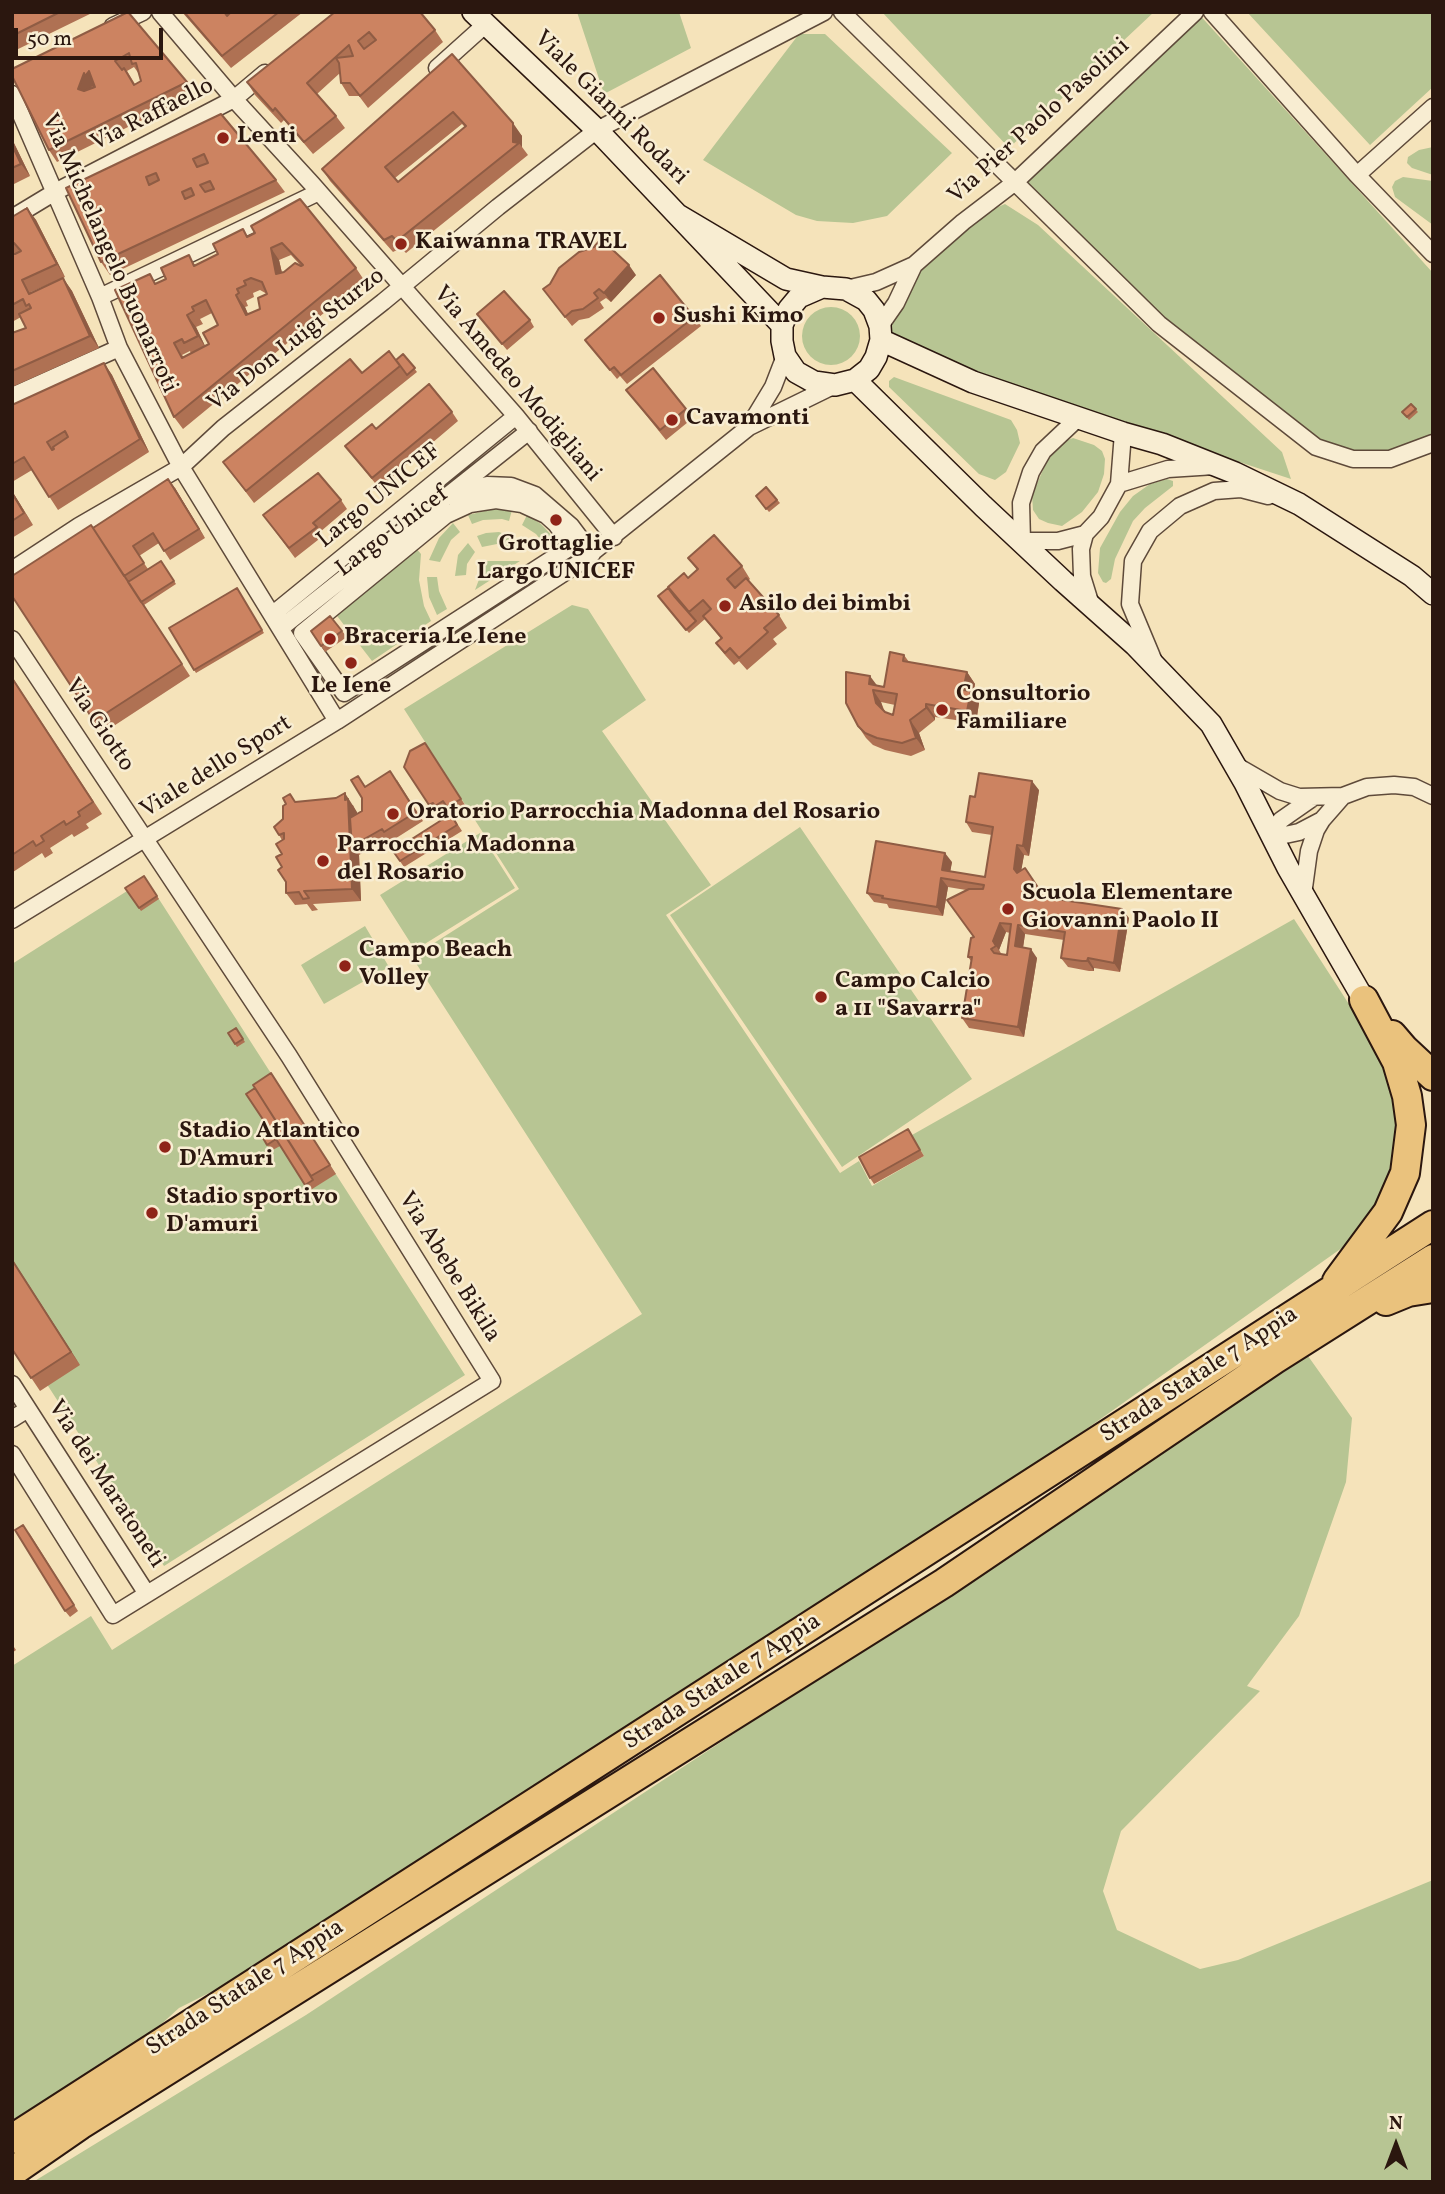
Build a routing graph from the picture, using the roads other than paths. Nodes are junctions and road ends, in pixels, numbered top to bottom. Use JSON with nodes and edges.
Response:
{"nodes":[{"id":1,"x":143,"y":12,"type":"edge"},
{"id":2,"x":160,"y":12,"type":"edge"},
{"id":3,"x":824,"y":12,"type":"edge"},
{"id":4,"x":842,"y":12,"type":"edge"},
{"id":5,"x":1195,"y":12,"type":"edge"},
{"id":6,"x":1212,"y":12,"type":"edge"},
{"id":7,"x":479,"y":18,"type":"edge"},
{"id":8,"x":96,"y":34,"type":"edge"},
{"id":9,"x":278,"y":62,"type":"edge"},
{"id":10,"x":424,"y":80,"type":"edge"},
{"id":11,"x":12,"y":94,"type":"edge"},
{"id":12,"x":234,"y":99,"type":"junction"},
{"id":13,"x":1433,"y":107,"type":"edge"},
{"id":14,"x":597,"y":130,"type":"junction"},
{"id":15,"x":1357,"y":175,"type":"junction"},
{"id":16,"x":318,"y":183,"type":"junction"},
{"id":17,"x":1014,"y":183,"type":"junction"},
{"id":18,"x":55,"y":192,"type":"junction"},
{"id":19,"x":678,"y":215,"type":"junction"},
{"id":20,"x":12,"y":218,"type":"edge"},
{"id":21,"x":1433,"y":254,"type":"edge"},
{"id":22,"x":914,"y":265,"type":"junction"},
{"id":23,"x":822,"y":287,"type":"junction"},
{"id":24,"x":402,"y":288,"type":"junction"},
{"id":25,"x":846,"y":289,"type":"junction"},
{"id":26,"x":100,"y":297,"type":"junction"},
{"id":27,"x":782,"y":325,"type":"junction"},
{"id":28,"x":881,"y":333,"type":"junction"},
{"id":29,"x":119,"y":348,"type":"junction"},
{"id":30,"x":785,"y":356,"type":"junction"},
{"id":31,"x":845,"y":383,"type":"junction"},
{"id":32,"x":12,"y":396,"type":"edge"},
{"id":33,"x":516,"y":416,"type":"junction"},
{"id":34,"x":1078,"y":418,"type":"junction"},
{"id":35,"x":749,"y":428,"type":"junction"},
{"id":36,"x":529,"y":431,"type":"junction"},
{"id":37,"x":1123,"y":433,"type":"junction"},
{"id":38,"x":1433,"y":443,"type":"edge"},
{"id":39,"x":1215,"y":466,"type":"junction"},
{"id":40,"x":181,"y":467,"type":"junction"},
{"id":41,"x":1119,"y":484,"type":"junction"},
{"id":42,"x":1299,"y":504,"type":"junction"},
{"id":43,"x":436,"y":505,"type":"junction"},
{"id":44,"x":1086,"y":534,"type":"junction"},
{"id":45,"x":614,"y":537,"type":"junction"},
{"id":46,"x":1022,"y":541,"type":"junction"},
{"id":47,"x":593,"y":554,"type":"junction"},
{"id":48,"x":12,"y":570,"type":"edge"},
{"id":49,"x":1433,"y":594,"type":"edge"},
{"id":50,"x":1091,"y":605,"type":"junction"},
{"id":51,"x":277,"y":621,"type":"junction"},
{"id":52,"x":438,"y":632,"type":"joint"},
{"id":53,"x":12,"y":639,"type":"edge"},
{"id":54,"x":1155,"y":665,"type":"junction"},
{"id":55,"x":337,"y":721,"type":"junction"},
{"id":56,"x":1235,"y":765,"type":"junction"},
{"id":57,"x":1343,"y":796,"type":"junction"},
{"id":58,"x":1433,"y":796,"type":"edge"},
{"id":59,"x":1314,"y":797,"type":"junction"},
{"id":60,"x":1322,"y":820,"type":"junction"},
{"id":61,"x":1270,"y":833,"type":"junction"},
{"id":62,"x":147,"y":839,"type":"junction"},
{"id":63,"x":1303,"y":895,"type":"junction"},
{"id":64,"x":14,"y":914,"type":"edge"},
{"id":65,"x":1364,"y":1000,"type":"junction"},
{"id":66,"x":1433,"y":1076,"type":"edge"},
{"id":67,"x":1433,"y":1225,"type":"edge"},
{"id":68,"x":1433,"y":1259,"type":"edge"},
{"id":69,"x":1433,"y":1288,"type":"edge"},
{"id":70,"x":1326,"y":1296,"type":"junction"},
{"id":71,"x":1275,"y":1359,"type":"junction"},
{"id":72,"x":12,"y":1384,"type":"edge"},
{"id":73,"x":28,"y":1409,"type":"junction"},
{"id":74,"x":12,"y":1419,"type":"edge"},
{"id":75,"x":12,"y":1454,"type":"edge"},
{"id":76,"x":148,"y":1594,"type":"junction"},
{"id":77,"x":12,"y":2139,"type":"edge"},
{"id":78,"x":12,"y":2172,"type":"edge"}],
"edges":[{"from":1,"to":8,"type":"street"},
{"from":2,"to":12,"type":"street","name":"Via Amedeo Modigliani"},
{"from":3,"to":14,"type":"street","name":"Via Don Luigi Sturzo"},
{"from":4,"to":17,"type":"street"},
{"from":5,"to":17,"type":"street","name":"Via Pier Paolo Pasolini"},
{"from":6,"to":15,"type":"street"},
{"from":7,"to":10,"type":"street"},
{"from":7,"to":14,"type":"street","name":"Viale Gianni Rodari"},
{"from":9,"to":12,"type":"street","name":"Via Raffaello"},
{"from":11,"to":18,"type":"street","name":"Via Michelangelo Buonarroti"},
{"from":12,"to":16,"type":"street","name":"Via Amedeo Modigliani"},
{"from":12,"to":18,"type":"street","name":"Via Raffaello"},
{"from":13,"to":15,"type":"street"},
{"from":14,"to":19,"type":"street","name":"Viale Gianni Rodari"},
{"from":14,"to":24,"type":"street","name":"Via Don Luigi Sturzo"},
{"from":15,"to":21,"type":"street"},
{"from":16,"to":24,"type":"street","name":"Via Amedeo Modigliani"},
{"from":16,"to":26,"type":"street"},
{"from":17,"to":22,"type":"street","name":"Via Pier Paolo Pasolini"},
{"from":17,"to":38,"type":"street"},
{"from":18,"to":20,"type":"street","name":"Via Raffaello"},
{"from":18,"to":26,"type":"street","name":"Via Michelangelo Buonarroti"},
{"from":19,"to":23,"type":"street","name":"Viale Gianni Rodari"},
{"from":19,"to":27,"type":"street","name":"Viale Gianni Rodari"},
{"from":22,"to":25,"type":"street","name":"Via Pier Paolo Pasolini"},
{"from":22,"to":28,"type":"street","name":"Via Pier Paolo Pasolini"},
{"from":23,"to":25,"type":"street"},
{"from":23,"to":27,"type":"street"},
{"from":24,"to":33,"type":"street","name":"Via Amedeo Modigliani"},
{"from":24,"to":40,"type":"street","name":"Via Don Luigi Sturzo"},
{"from":25,"to":28,"type":"street"},
{"from":26,"to":29,"type":"street","name":"Via Michelangelo Buonarroti"},
{"from":27,"to":30,"type":"street"},
{"from":28,"to":31,"type":"street"},
{"from":28,"to":34,"type":"street"},
{"from":29,"to":32,"type":"street"},
{"from":29,"to":40,"type":"street","name":"Via Michelangelo Buonarroti"},
{"from":30,"to":31,"type":"street"},
{"from":30,"to":35,"type":"street","name":"Viale dello Sport"},
{"from":31,"to":35,"type":"street","name":"Viale dello Sport"},
{"from":31,"to":46,"type":"street"},
{"from":33,"to":36,"type":"street","name":"Via Amedeo Modigliani"},
{"from":33,"to":51,"type":"street","name":"Largo UNICEF"},
{"from":34,"to":37,"type":"street"},
{"from":34,"to":46,"type":"street"},
{"from":35,"to":45,"type":"street","name":"Viale dello Sport"},
{"from":36,"to":43,"type":"street","name":"Largo UNICEF"},
{"from":36,"to":45,"type":"street","name":"Via Amedeo Modigliani"},
{"from":37,"to":39,"type":"street"},
{"from":37,"to":41,"type":"street"},
{"from":39,"to":41,"type":"street"},
{"from":39,"to":42,"type":"street"},
{"from":40,"to":48,"type":"street","name":"Via Don Luigi Sturzo"},
{"from":40,"to":51,"type":"street","name":"Via Michelangelo Buonarroti"},
{"from":41,"to":44,"type":"street"},
{"from":42,"to":49,"type":"street"},
{"from":42,"to":54,"type":"street"},
{"from":43,"to":47,"type":"street","name":"Largo UNICEF"},
{"from":43,"to":51,"type":"street","name":"Largo UNICEF"},
{"from":44,"to":46,"type":"street"},
{"from":44,"to":50,"type":"street"},
{"from":45,"to":47,"type":"street","name":"Viale dello Sport"},
{"from":46,"to":50,"type":"street"},
{"from":47,"to":55,"type":"street","name":"Viale dello Sport"},
{"from":50,"to":54,"type":"street"},
{"from":51,"to":55,"type":"street","name":"Via Michelangelo Buonarroti"},
{"from":52,"to":52,"type":"street","name":"Largo Unicef"},
{"from":53,"to":62,"type":"street","name":"Via Giotto"},
{"from":54,"to":56,"type":"street"},
{"from":55,"to":62,"type":"street","name":"Viale dello Sport"},
{"from":56,"to":59,"type":"street"},
{"from":56,"to":61,"type":"street"},
{"from":57,"to":58,"type":"street"},
{"from":57,"to":59,"type":"street"},
{"from":57,"to":60,"type":"street"},
{"from":59,"to":61,"type":"street"},
{"from":60,"to":61,"type":"street"},
{"from":60,"to":63,"type":"street"},
{"from":61,"to":63,"type":"street"},
{"from":62,"to":64,"type":"street","name":"Viale dello Sport"},
{"from":62,"to":76,"type":"street","name":"Via Abebe Bikila"},
{"from":63,"to":65,"type":"street"},
{"from":65,"to":66,"type":"highway"},
{"from":65,"to":70,"type":"highway"},
{"from":67,"to":70,"type":"highway","name":"Strada Statale 7 Appia"},
{"from":68,"to":71,"type":"highway","name":"Strada Statale 7 Appia"},
{"from":69,"to":71,"type":"highway"},
{"from":70,"to":77,"type":"highway","name":"Strada Statale 7 Appia"},
{"from":71,"to":78,"type":"highway","name":"Strada Statale 7 Appia"},
{"from":72,"to":73,"type":"street","name":"Via dei Maratoneti"},
{"from":73,"to":74,"type":"street"},
{"from":73,"to":76,"type":"street","name":"Via dei Maratoneti"},
{"from":75,"to":76,"type":"street","name":"Via dei Maratoneti"}]}
